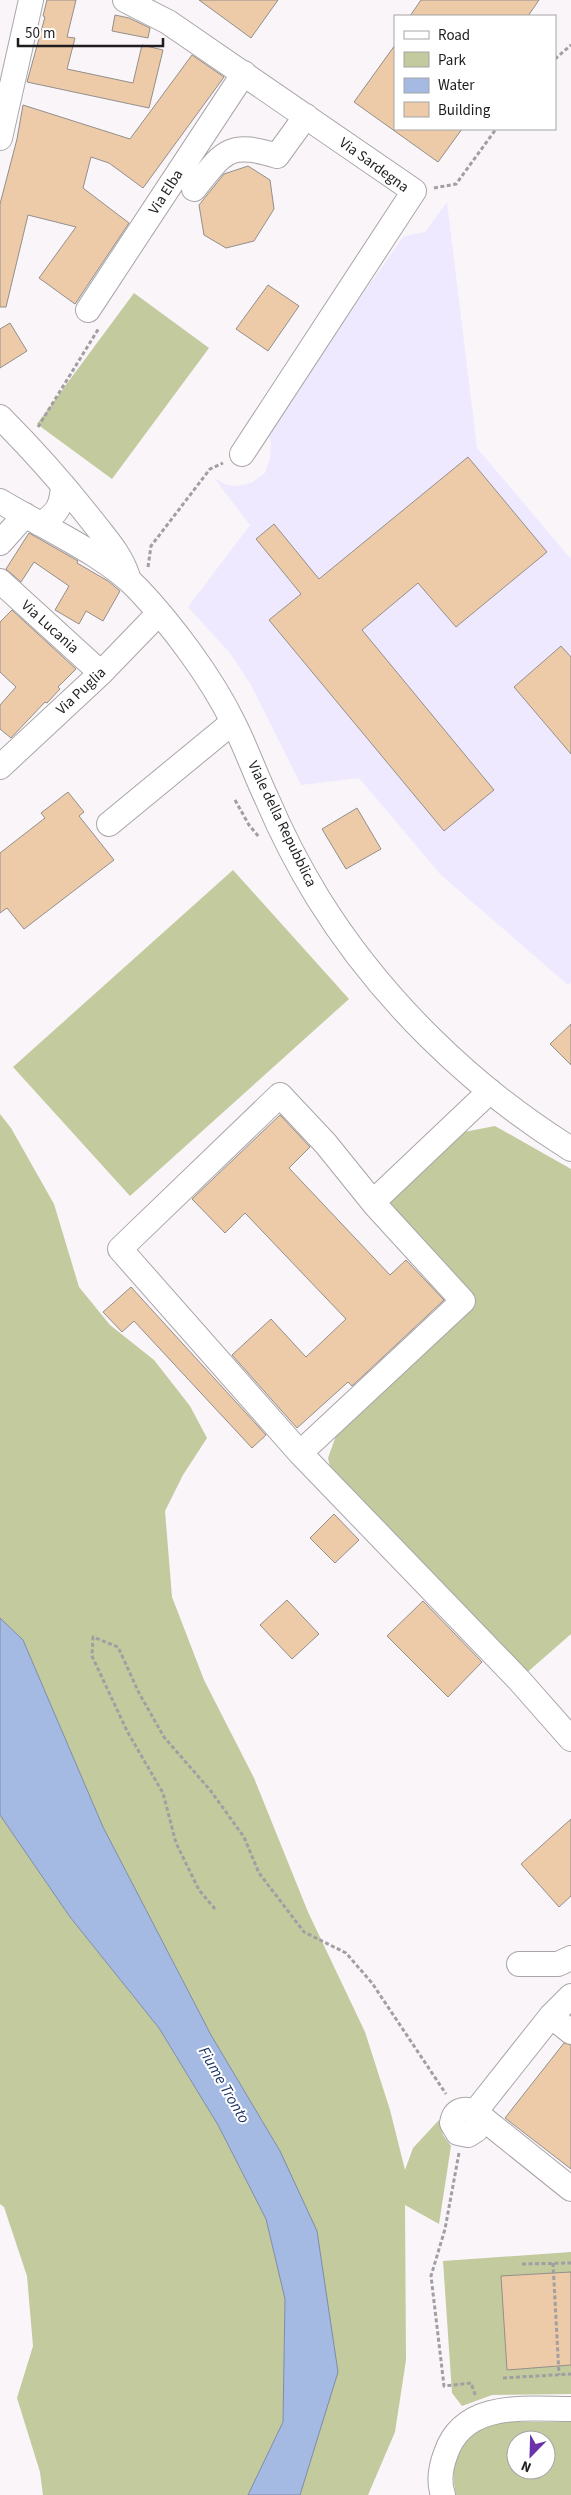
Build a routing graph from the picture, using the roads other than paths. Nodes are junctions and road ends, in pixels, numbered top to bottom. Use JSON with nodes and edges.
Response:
{"nodes":[{"id":1,"x":31,"y":0,"type":"edge"},
{"id":2,"x":125,"y":0,"type":"edge"},
{"id":3,"x":244,"y":73,"type":"junction"},
{"id":4,"x":306,"y":116,"type":"junction"},
{"id":5,"x":0,"y":138,"type":"edge"},
{"id":6,"x":194,"y":190,"type":"dead end"},
{"id":7,"x":88,"y":310,"type":"dead end"},
{"id":8,"x":0,"y":418,"type":"edge"},
{"id":9,"x":242,"y":454,"type":"road end"},
{"id":10,"x":63,"y":485,"type":"junction"},
{"id":11,"x":0,"y":501,"type":"edge"},
{"id":12,"x":32,"y":520,"type":"junction"},
{"id":13,"x":0,"y":543,"type":"edge"},
{"id":14,"x":138,"y":576,"type":"junction"},
{"id":15,"x":0,"y":581,"type":"edge"},
{"id":16,"x":159,"y":613,"type":"junction"},
{"id":17,"x":101,"y":672,"type":"junction"},
{"id":18,"x":233,"y":722,"type":"junction"},
{"id":19,"x":0,"y":767,"type":"edge"},
{"id":20,"x":109,"y":824,"type":"dead end"},
{"id":21,"x":490,"y":1091,"type":"junction"},
{"id":22,"x":571,"y":1149,"type":"edge"},
{"id":23,"x":373,"y":1202,"type":"junction"},
{"id":24,"x":300,"y":1453,"type":"junction"},
{"id":25,"x":571,"y":1739,"type":"edge"},
{"id":26,"x":571,"y":1958,"type":"edge"},
{"id":27,"x":520,"y":1964,"type":"dead end"},
{"id":28,"x":571,"y":1996,"type":"edge"},
{"id":29,"x":551,"y":2016,"type":"junction"},
{"id":30,"x":571,"y":2032,"type":"edge"},
{"id":31,"x":466,"y":2112,"type":"junction"},
{"id":32,"x":463,"y":2135,"type":"road end"},
{"id":33,"x":571,"y":2189,"type":"edge"},
{"id":34,"x":571,"y":2408,"type":"edge"},
{"id":35,"x":443,"y":2495,"type":"edge"}],
"edges":[{"from":1,"to":5,"type":"street"},
{"from":2,"to":3,"type":"street","name":"Via Sardegna"},
{"from":3,"to":4,"type":"street","name":"Via Sardegna"},
{"from":3,"to":7,"type":"street","name":"Via Elba"},
{"from":4,"to":6,"type":"street"},
{"from":4,"to":9,"type":"street","name":"Via Sardegna"},
{"from":8,"to":10,"type":"street"},
{"from":10,"to":12,"type":"street"},
{"from":10,"to":14,"type":"street"},
{"from":11,"to":12,"type":"street","name":"Viale della Repubblica"},
{"from":12,"to":13,"type":"street"},
{"from":12,"to":14,"type":"street","name":"Viale della Repubblica"},
{"from":14,"to":16,"type":"street","name":"Viale della Repubblica"},
{"from":15,"to":17,"type":"street","name":"Via Lucania"},
{"from":16,"to":17,"type":"street","name":"Via Puglia"},
{"from":16,"to":18,"type":"street","name":"Viale della Repubblica"},
{"from":17,"to":19,"type":"street","name":"Via Puglia"},
{"from":18,"to":20,"type":"street"},
{"from":18,"to":21,"type":"street","name":"Viale della Repubblica"},
{"from":21,"to":22,"type":"street","name":"Viale della Repubblica"},
{"from":21,"to":23,"type":"street"},
{"from":23,"to":24,"type":"street"},
{"from":23,"to":24,"type":"street"},
{"from":24,"to":25,"type":"street"},
{"from":26,"to":27,"type":"street"},
{"from":28,"to":29,"type":"street"},
{"from":29,"to":30,"type":"street"},
{"from":29,"to":31,"type":"street"},
{"from":31,"to":32,"type":"street"},
{"from":31,"to":33,"type":"street"},
{"from":34,"to":35,"type":"street"}]}
